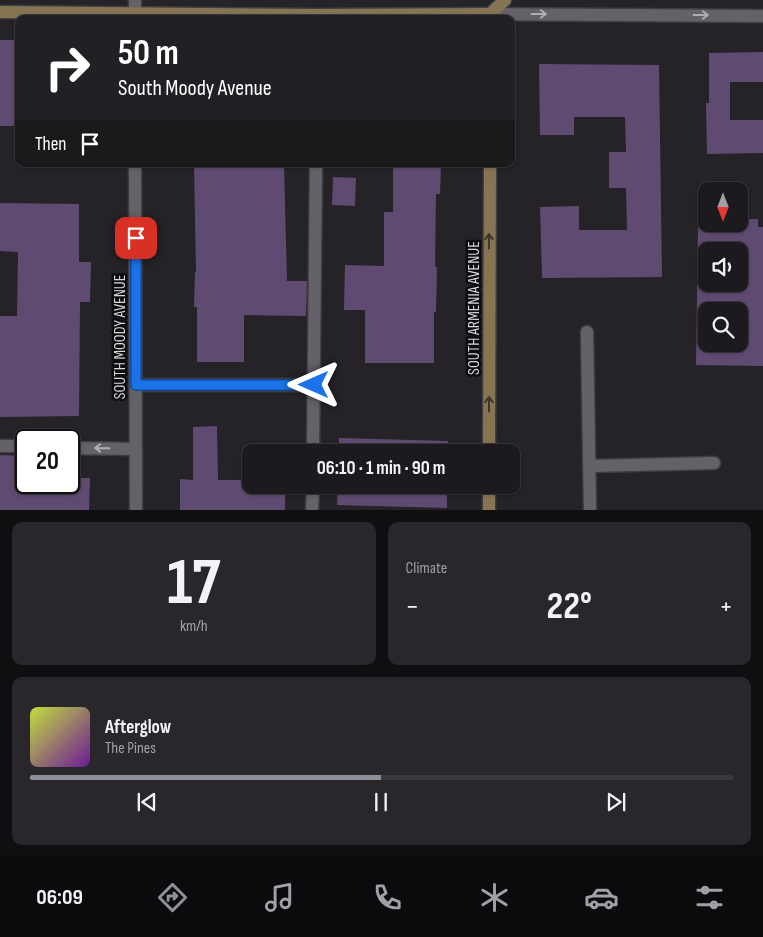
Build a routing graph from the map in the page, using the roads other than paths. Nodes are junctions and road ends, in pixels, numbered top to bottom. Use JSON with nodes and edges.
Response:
{"nodes":[{"id":1,"x":135,"y":0,"type":"edge"},
{"id":2,"x":490,"y":0,"type":"edge"},
{"id":3,"x":505,"y":0,"type":"edge"},
{"id":4,"x":0,"y":12,"type":"edge"},
{"id":5,"x":101,"y":15,"type":"edge"},
{"id":6,"x":135,"y":15,"type":"edge"},
{"id":7,"x":490,"y":15,"type":"edge"},
{"id":8,"x":491,"y":15,"type":"edge"},
{"id":9,"x":515,"y":16,"type":"edge"},
{"id":10,"x":763,"y":16,"type":"edge"},
{"id":11,"x":135,"y":167,"type":"edge"},
{"id":12,"x":316,"y":167,"type":"edge"},
{"id":13,"x":490,"y":167,"type":"edge"},
{"id":14,"x":587,"y":332,"type":"dead end"},
{"id":15,"x":136,"y":385,"type":"junction"},
{"id":16,"x":314,"y":385,"type":"junction"},
{"id":17,"x":313,"y":444,"type":"edge"},
{"id":18,"x":489,"y":444,"type":"edge"},
{"id":19,"x":0,"y":446,"type":"edge"},
{"id":20,"x":15,"y":446,"type":"edge"},
{"id":21,"x":80,"y":448,"type":"edge"},
{"id":22,"x":136,"y":449,"type":"junction"},
{"id":23,"x":714,"y":463,"type":"dead end"},
{"id":24,"x":590,"y":466,"type":"junction"},
{"id":25,"x":313,"y":494,"type":"edge"},
{"id":26,"x":489,"y":494,"type":"edge"},
{"id":27,"x":136,"y":510,"type":"edge"},
{"id":28,"x":312,"y":510,"type":"edge"},
{"id":29,"x":489,"y":510,"type":"edge"},
{"id":30,"x":590,"y":510,"type":"edge"}],
"edges":[{"from":1,"to":6,"type":"street"},
{"from":2,"to":7,"type":"main road"},
{"from":3,"to":8,"type":"main road"},
{"from":4,"to":5,"type":"main road"},
{"from":9,"to":10,"type":"street","one_way":true},
{"from":11,"to":15,"type":"street","name":"SOUTH MOODY AVENUE"},
{"from":12,"to":16,"type":"street"},
{"from":18,"to":13,"type":"main road","name":"SOUTH ARMENIA AVENUE","one_way":true},
{"from":14,"to":24,"type":"street"},
{"from":15,"to":16,"type":"street"},
{"from":15,"to":22,"type":"street","name":"SOUTH MOODY AVENUE"},
{"from":16,"to":17,"type":"street"},
{"from":19,"to":20,"type":"street"},
{"from":22,"to":21,"type":"street","one_way":true},
{"from":22,"to":27,"type":"street","name":"SOUTH MOODY AVENUE"},
{"from":23,"to":24,"type":"street"},
{"from":24,"to":30,"type":"street"},
{"from":25,"to":28,"type":"street"},
{"from":26,"to":29,"type":"main road"}]}
